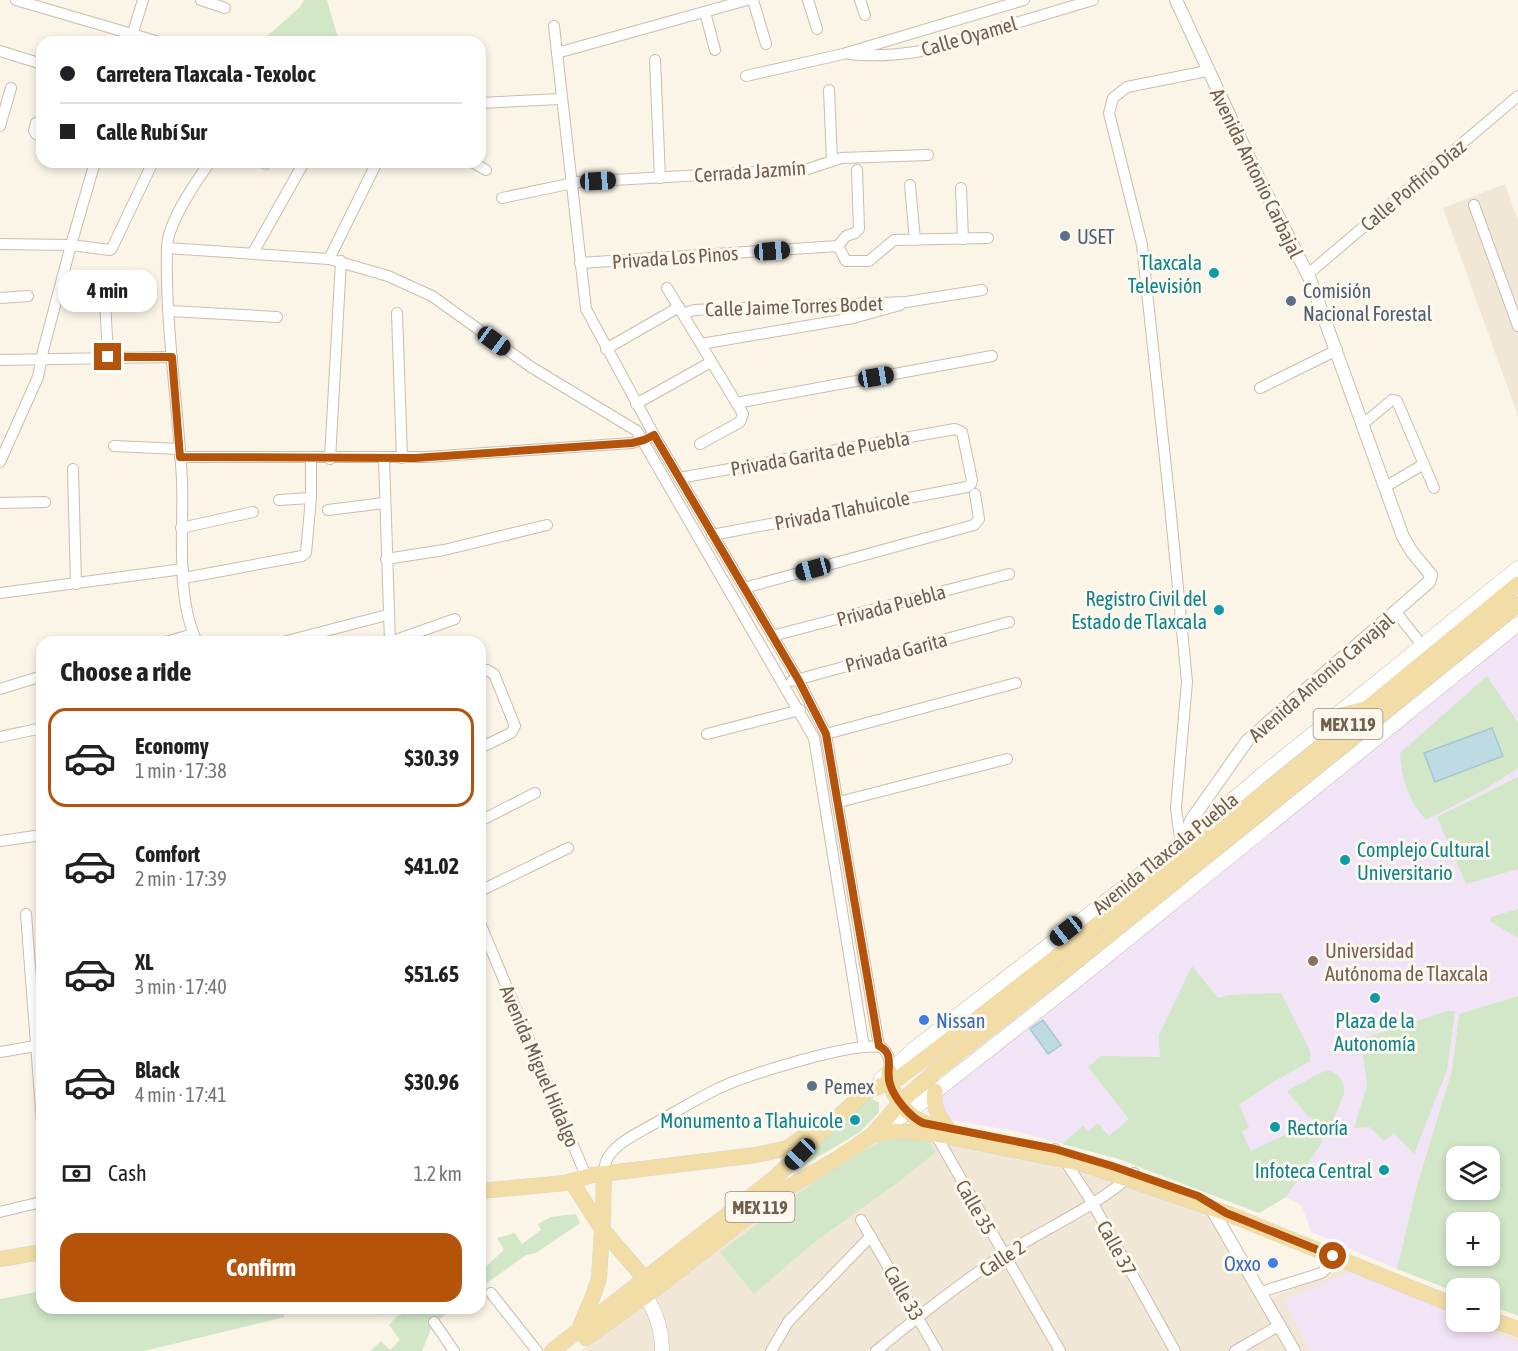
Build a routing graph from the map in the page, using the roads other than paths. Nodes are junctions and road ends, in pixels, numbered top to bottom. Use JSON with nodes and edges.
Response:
{"nodes":[{"id":1,"x":16,"y":0,"type":"edge"},
{"id":2,"x":143,"y":0,"type":"edge"},
{"id":3,"x":201,"y":0,"type":"edge"},
{"id":4,"x":747,"y":0,"type":"edge"},
{"id":5,"x":753,"y":0,"type":"edge"},
{"id":6,"x":808,"y":0,"type":"edge"},
{"id":7,"x":860,"y":0,"type":"edge"},
{"id":8,"x":1024,"y":0,"type":"edge"},
{"id":9,"x":1093,"y":0,"type":"edge"},
{"id":10,"x":1176,"y":0,"type":"edge"},
{"id":11,"x":225,"y":8,"type":"dead end"},
{"id":12,"x":996,"y":9,"type":"junction"},
{"id":13,"x":705,"y":12,"type":"junction"},
{"id":14,"x":865,"y":15,"type":"dead end"},
{"id":15,"x":554,"y":26,"type":"dead end"},
{"id":16,"x":1001,"y":27,"type":"junction"},
{"id":17,"x":817,"y":29,"type":"dead end"},
{"id":18,"x":125,"y":36,"type":"edge"},
{"id":19,"x":132,"y":36,"type":"edge"},
{"id":20,"x":766,"y":44,"type":"dead end"},
{"id":21,"x":715,"y":50,"type":"dead end"},
{"id":22,"x":0,"y":51,"type":"edge"},
{"id":23,"x":557,"y":53,"type":"junction"},
{"id":24,"x":843,"y":54,"type":"junction"},
{"id":25,"x":655,"y":60,"type":"dead end"},
{"id":26,"x":36,"y":62,"type":"edge"},
{"id":27,"x":1207,"y":71,"type":"junction"},
{"id":28,"x":746,"y":76,"type":"dead end"},
{"id":29,"x":11,"y":88,"type":"dead end"},
{"id":30,"x":829,"y":90,"type":"dead end"},
{"id":31,"x":1518,"y":96,"type":"edge"},
{"id":32,"x":561,"y":99,"type":"junction"},
{"id":33,"x":486,"y":103,"type":"edge"},
{"id":34,"x":3,"y":108,"type":"edge"},
{"id":35,"x":0,"y":126,"type":"edge"},
{"id":36,"x":928,"y":155,"type":"dead end"},
{"id":37,"x":832,"y":161,"type":"junction"},
{"id":38,"x":93,"y":168,"type":"edge"},
{"id":39,"x":150,"y":168,"type":"edge"},
{"id":40,"x":206,"y":168,"type":"edge"},
{"id":41,"x":301,"y":168,"type":"edge"},
{"id":42,"x":374,"y":168,"type":"edge"},
{"id":43,"x":482,"y":168,"type":"edge"},
{"id":44,"x":486,"y":170,"type":"dead end"},
{"id":45,"x":857,"y":170,"type":"dead end"},
{"id":46,"x":660,"y":177,"type":"junction"},
{"id":47,"x":571,"y":183,"type":"junction"},
{"id":48,"x":910,"y":185,"type":"dead end"},
{"id":49,"x":961,"y":188,"type":"dead end"},
{"id":50,"x":502,"y":198,"type":"dead end"},
{"id":51,"x":1474,"y":205,"type":"dead end"},
{"id":52,"x":963,"y":238,"type":"junction"},
{"id":53,"x":988,"y":238,"type":"dead end"},
{"id":54,"x":915,"y":240,"type":"junction"},
{"id":55,"x":0,"y":244,"type":"edge"},
{"id":56,"x":71,"y":245,"type":"junction"},
{"id":57,"x":838,"y":246,"type":"junction"},
{"id":58,"x":166,"y":248,"type":"junction"},
{"id":59,"x":253,"y":253,"type":"junction"},
{"id":60,"x":328,"y":259,"type":"junction"},
{"id":61,"x":341,"y":261,"type":"junction"},
{"id":62,"x":580,"y":263,"type":"junction"},
{"id":63,"x":1308,"y":274,"type":"junction"},
{"id":64,"x":104,"y":280,"type":"dead end"},
{"id":65,"x":668,"y":288,"type":"dead end"},
{"id":66,"x":982,"y":290,"type":"dead end"},
{"id":67,"x":28,"y":296,"type":"dead end"},
{"id":68,"x":0,"y":298,"type":"edge"},
{"id":69,"x":906,"y":302,"type":"junction"},
{"id":70,"x":681,"y":310,"type":"junction"},
{"id":71,"x":170,"y":311,"type":"junction"},
{"id":72,"x":397,"y":313,"type":"dead end"},
{"id":73,"x":277,"y":317,"type":"dead end"},
{"id":74,"x":1518,"y":326,"type":"edge"},
{"id":75,"x":700,"y":344,"type":"junction"},
{"id":76,"x":606,"y":349,"type":"junction"},
{"id":77,"x":1337,"y":350,"type":"junction"},
{"id":78,"x":992,"y":356,"type":"dead end"},
{"id":79,"x":108,"y":357,"type":"junction"},
{"id":80,"x":172,"y":357,"type":"junction"},
{"id":81,"x":42,"y":358,"type":"junction"},
{"id":82,"x":0,"y":360,"type":"edge"},
{"id":83,"x":711,"y":362,"type":"junction"},
{"id":84,"x":1260,"y":388,"type":"dead end"},
{"id":85,"x":736,"y":403,"type":"junction"},
{"id":86,"x":636,"y":404,"type":"junction"},
{"id":87,"x":1363,"y":424,"type":"junction"},
{"id":88,"x":654,"y":435,"type":"junction"},
{"id":89,"x":642,"y":441,"type":"junction"},
{"id":90,"x":700,"y":444,"type":"dead end"},
{"id":91,"x":114,"y":446,"type":"dead end"},
{"id":92,"x":180,"y":453,"type":"junction"},
{"id":93,"x":312,"y":458,"type":"junction"},
{"id":94,"x":384,"y":458,"type":"junction"},
{"id":95,"x":402,"y":458,"type":"junction"},
{"id":96,"x":330,"y":459,"type":"junction"},
{"id":97,"x":0,"y":462,"type":"edge"},
{"id":98,"x":1424,"y":464,"type":"junction"},
{"id":99,"x":73,"y":469,"type":"dead end"},
{"id":100,"x":679,"y":478,"type":"junction"},
{"id":101,"x":1385,"y":487,"type":"junction"},
{"id":102,"x":1434,"y":488,"type":"dead end"},
{"id":103,"x":973,"y":489,"type":"junction"},
{"id":104,"x":311,"y":498,"type":"junction"},
{"id":105,"x":279,"y":500,"type":"dead end"},
{"id":106,"x":0,"y":502,"type":"edge"},
{"id":107,"x":45,"y":502,"type":"dead end"},
{"id":108,"x":384,"y":503,"type":"junction"},
{"id":109,"x":328,"y":510,"type":"dead end"},
{"id":110,"x":253,"y":512,"type":"dead end"},
{"id":111,"x":547,"y":525,"type":"dead end"},
{"id":112,"x":181,"y":528,"type":"junction"},
{"id":113,"x":712,"y":534,"type":"junction"},
{"id":114,"x":386,"y":559,"type":"junction"},
{"id":115,"x":1518,"y":568,"type":"edge"},
{"id":116,"x":184,"y":573,"type":"junction"},
{"id":117,"x":1009,"y":574,"type":"dead end"},
{"id":118,"x":1431,"y":578,"type":"joint"},
{"id":119,"x":76,"y":584,"type":"junction"},
{"id":120,"x":1518,"y":584,"type":"edge"},
{"id":121,"x":744,"y":588,"type":"junction"},
{"id":122,"x":0,"y":593,"type":"edge"},
{"id":123,"x":1518,"y":604,"type":"edge"},
{"id":124,"x":1395,"y":611,"type":"junction"},
{"id":125,"x":387,"y":615,"type":"junction"},
{"id":126,"x":455,"y":619,"type":"dead end"},
{"id":127,"x":1009,"y":622,"type":"dead end"},
{"id":128,"x":1518,"y":624,"type":"edge"},
{"id":129,"x":194,"y":636,"type":"edge"},
{"id":130,"x":307,"y":636,"type":"edge"},
{"id":131,"x":389,"y":636,"type":"edge"},
{"id":132,"x":407,"y":636,"type":"edge"},
{"id":133,"x":772,"y":636,"type":"junction"},
{"id":134,"x":1422,"y":645,"type":"junction"},
{"id":135,"x":486,"y":671,"type":"edge"},
{"id":136,"x":36,"y":678,"type":"edge"},
{"id":137,"x":798,"y":679,"type":"junction"},
{"id":138,"x":784,"y":683,"type":"junction"},
{"id":139,"x":1016,"y":683,"type":"dead end"},
{"id":140,"x":0,"y":689,"type":"edge"},
{"id":141,"x":1366,"y":709,"type":"junction"},
{"id":142,"x":800,"y":710,"type":"junction"},
{"id":143,"x":1334,"y":717,"type":"junction"},
{"id":144,"x":36,"y":729,"type":"edge"},
{"id":145,"x":707,"y":734,"type":"dead end"},
{"id":146,"x":826,"y":734,"type":"junction"},
{"id":147,"x":0,"y":737,"type":"edge"},
{"id":148,"x":486,"y":745,"type":"edge"},
{"id":149,"x":1006,"y":759,"type":"dead end"},
{"id":150,"x":535,"y":793,"type":"dead end"},
{"id":151,"x":838,"y":802,"type":"junction"},
{"id":152,"x":486,"y":818,"type":"edge"},
{"id":153,"x":36,"y":836,"type":"edge"},
{"id":154,"x":0,"y":841,"type":"edge"},
{"id":155,"x":568,"y":848,"type":"dead end"},
{"id":156,"x":1190,"y":861,"type":"junction"},
{"id":157,"x":486,"y":888,"type":"edge"},
{"id":158,"x":26,"y":914,"type":"dead end"},
{"id":159,"x":486,"y":937,"type":"edge"},
{"id":160,"x":36,"y":1015,"type":"edge"},
{"id":161,"x":36,"y":1046,"type":"edge"},
{"id":162,"x":879,"y":1046,"type":"junction"},
{"id":163,"x":864,"y":1047,"type":"junction"},
{"id":164,"x":0,"y":1052,"type":"edge"},
{"id":165,"x":889,"y":1077,"type":"junction"},
{"id":166,"x":935,"y":1091,"type":"junction"},
{"id":167,"x":866,"y":1092,"type":"junction"},
{"id":168,"x":905,"y":1107,"type":"junction"},
{"id":169,"x":840,"y":1115,"type":"junction"},
{"id":170,"x":880,"y":1126,"type":"junction"},
{"id":171,"x":937,"y":1129,"type":"junction"},
{"id":172,"x":1060,"y":1154,"type":"junction"},
{"id":173,"x":604,"y":1174,"type":"junction"},
{"id":174,"x":586,"y":1176,"type":"junction"},
{"id":175,"x":1131,"y":1176,"type":"junction"},
{"id":176,"x":571,"y":1181,"type":"junction"},
{"id":177,"x":486,"y":1190,"type":"edge"},
{"id":178,"x":36,"y":1203,"type":"edge"},
{"id":179,"x":1093,"y":1204,"type":"junction"},
{"id":180,"x":1215,"y":1207,"type":"junction"},
{"id":181,"x":0,"y":1212,"type":"edge"},
{"id":182,"x":861,"y":1220,"type":"dead end"},
{"id":183,"x":602,"y":1228,"type":"junction"},
{"id":184,"x":871,"y":1236,"type":"junction"},
{"id":185,"x":36,"y":1253,"type":"edge"},
{"id":186,"x":1003,"y":1255,"type":"junction"},
{"id":187,"x":1333,"y":1256,"type":"junction"},
{"id":188,"x":0,"y":1259,"type":"edge"},
{"id":189,"x":646,"y":1288,"type":"junction"},
{"id":190,"x":1261,"y":1292,"type":"junction"},
{"id":191,"x":491,"y":1293,"type":"dead end"},
{"id":192,"x":1446,"y":1302,"type":"edge"},
{"id":193,"x":918,"y":1317,"type":"junction"},
{"id":194,"x":434,"y":1322,"type":"dead end"},
{"id":195,"x":1500,"y":1323,"type":"edge"},
{"id":196,"x":1280,"y":1325,"type":"junction"},
{"id":197,"x":1518,"y":1329,"type":"edge"},
{"id":198,"x":577,"y":1333,"type":"junction"},
{"id":199,"x":454,"y":1351,"type":"edge"},
{"id":200,"x":537,"y":1351,"type":"edge"},
{"id":201,"x":552,"y":1351,"type":"edge"},
{"id":202,"x":568,"y":1351,"type":"edge"},
{"id":203,"x":662,"y":1351,"type":"edge"},
{"id":204,"x":771,"y":1351,"type":"edge"},
{"id":205,"x":876,"y":1351,"type":"edge"},
{"id":206,"x":937,"y":1351,"type":"edge"},
{"id":207,"x":1060,"y":1351,"type":"edge"},
{"id":208,"x":1174,"y":1351,"type":"edge"},
{"id":209,"x":1235,"y":1351,"type":"edge"},
{"id":210,"x":1294,"y":1351,"type":"edge"}],
"edges":[{"from":1,"to":18,"type":"street"},
{"from":2,"to":19,"type":"street"},
{"from":3,"to":11,"type":"street"},
{"from":4,"to":13,"type":"street"},
{"from":5,"to":20,"type":"street"},
{"from":6,"to":17,"type":"street"},
{"from":7,"to":14,"type":"street"},
{"from":8,"to":12,"type":"street"},
{"from":9,"to":16,"type":"street","name":"Calle Oyamel"},
{"from":10,"to":27,"type":"street","name":"Avenida Antonio Carbajal"},
{"from":12,"to":16,"type":"street"},
{"from":12,"to":24,"type":"street"},
{"from":13,"to":21,"type":"street"},
{"from":13,"to":23,"type":"street"},
{"from":15,"to":23,"type":"street"},
{"from":16,"to":24,"type":"street","name":"Calle Oyamel"},
{"from":22,"to":26,"type":"street"},
{"from":23,"to":32,"type":"street"},
{"from":24,"to":28,"type":"street"},
{"from":25,"to":46,"type":"street"},
{"from":27,"to":63,"type":"street","name":"Avenida Antonio Carbajal"},
{"from":27,"to":156,"type":"street"},
{"from":29,"to":34,"type":"street"},
{"from":30,"to":37,"type":"street"},
{"from":31,"to":63,"type":"street","name":"Calle Porfirio Díaz"},
{"from":32,"to":33,"type":"street"},
{"from":32,"to":47,"type":"street"},
{"from":34,"to":35,"type":"street"},
{"from":36,"to":37,"type":"street","name":"Cerrada Jazmín"},
{"from":37,"to":46,"type":"street","name":"Cerrada Jazmín"},
{"from":38,"to":56,"type":"street"},
{"from":39,"to":56,"type":"street"},
{"from":40,"to":58,"type":"street"},
{"from":41,"to":59,"type":"street"},
{"from":42,"to":60,"type":"street"},
{"from":43,"to":44,"type":"street"},
{"from":45,"to":57,"type":"street"},
{"from":46,"to":47,"type":"street","name":"Cerrada Jazmín"},
{"from":47,"to":50,"type":"street","name":"Cerrada Jazmín"},
{"from":47,"to":62,"type":"street"},
{"from":48,"to":54,"type":"street"},
{"from":49,"to":52,"type":"street"},
{"from":51,"to":74,"type":"street"},
{"from":52,"to":53,"type":"street"},
{"from":52,"to":54,"type":"street"},
{"from":54,"to":57,"type":"street"},
{"from":55,"to":56,"type":"street"},
{"from":56,"to":81,"type":"street"},
{"from":57,"to":62,"type":"street","name":"Privada Los Pinos"},
{"from":58,"to":59,"type":"street"},
{"from":58,"to":71,"type":"street"},
{"from":59,"to":60,"type":"street"},
{"from":60,"to":61,"type":"street"},
{"from":61,"to":89,"type":"street"},
{"from":61,"to":96,"type":"street"},
{"from":62,"to":76,"type":"street"},
{"from":63,"to":77,"type":"street","name":"Avenida Antonio Carbajal"},
{"from":64,"to":79,"type":"street"},
{"from":65,"to":70,"type":"street"},
{"from":66,"to":69,"type":"street","name":"Calle Jaime Torres Bodet"},
{"from":67,"to":68,"type":"street"},
{"from":69,"to":70,"type":"street","name":"Calle Jaime Torres Bodet"},
{"from":69,"to":75,"type":"street","name":"Calle Jaime Torres Bodet"},
{"from":70,"to":75,"type":"street"},
{"from":70,"to":76,"type":"street"},
{"from":71,"to":73,"type":"street"},
{"from":71,"to":80,"type":"street"},
{"from":72,"to":95,"type":"street"},
{"from":75,"to":83,"type":"street"},
{"from":76,"to":86,"type":"street"},
{"from":77,"to":84,"type":"street"},
{"from":77,"to":87,"type":"street","name":"Avenida Antonio Carbajal"},
{"from":78,"to":85,"type":"street"},
{"from":79,"to":80,"type":"street"},
{"from":79,"to":81,"type":"street"},
{"from":80,"to":92,"type":"street"},
{"from":81,"to":82,"type":"street"},
{"from":81,"to":97,"type":"street"},
{"from":83,"to":85,"type":"street"},
{"from":83,"to":86,"type":"street"},
{"from":85,"to":90,"type":"street"},
{"from":86,"to":88,"type":"street"},
{"from":87,"to":98,"type":"street"},
{"from":87,"to":101,"type":"street","name":"Avenida Antonio Carbajal"},
{"from":88,"to":89,"type":"street"},
{"from":88,"to":100,"type":"street"},
{"from":89,"to":95,"type":"street"},
{"from":89,"to":138,"type":"street"},
{"from":91,"to":92,"type":"street"},
{"from":92,"to":93,"type":"street"},
{"from":92,"to":112,"type":"street"},
{"from":93,"to":96,"type":"street"},
{"from":93,"to":104,"type":"street"},
{"from":94,"to":95,"type":"street"},
{"from":94,"to":96,"type":"street"},
{"from":94,"to":108,"type":"street"},
{"from":98,"to":101,"type":"street"},
{"from":98,"to":102,"type":"street"},
{"from":99,"to":119,"type":"street"},
{"from":100,"to":103,"type":"street","name":"Privada Garita de Puebla"},
{"from":100,"to":113,"type":"street"},
{"from":101,"to":118,"type":"street","name":"Avenida Antonio Carbajal"},
{"from":103,"to":113,"type":"street","name":"Privada Tlahuicole"},
{"from":103,"to":121,"type":"street"},
{"from":104,"to":105,"type":"street"},
{"from":104,"to":116,"type":"street"},
{"from":106,"to":107,"type":"street"},
{"from":108,"to":109,"type":"street"},
{"from":108,"to":114,"type":"street"},
{"from":110,"to":112,"type":"street"},
{"from":111,"to":114,"type":"street"},
{"from":112,"to":116,"type":"street"},
{"from":113,"to":121,"type":"street"},
{"from":114,"to":125,"type":"street"},
{"from":115,"to":134,"type":"main road","name":"Avenida Tlaxcala Puebla"},
{"from":116,"to":119,"type":"street"},
{"from":116,"to":129,"type":"street"},
{"from":117,"to":133,"type":"street","name":"Privada Puebla"},
{"from":118,"to":124,"type":"street","name":"Avenida Antonio Carvajal"},
{"from":119,"to":122,"type":"street"},
{"from":120,"to":141,"type":"main road","name":"Avenida Tlaxcala Puebla","number":"MEX 119"},
{"from":121,"to":133,"type":"street"},
{"from":123,"to":156,"type":"main road","name":"Avenida Tlaxcala Puebla","number":"MEX 119"},
{"from":124,"to":134,"type":"street"},
{"from":124,"to":156,"type":"street","name":"Avenida Antonio Carvajal"},
{"from":125,"to":130,"type":"street"},
{"from":125,"to":131,"type":"street"},
{"from":126,"to":132,"type":"street"},
{"from":127,"to":137,"type":"street","name":"Privada Garita"},
{"from":128,"to":156,"type":"main road","name":"Avenida Tlaxcala Puebla"},
{"from":133,"to":137,"type":"street"},
{"from":134,"to":143,"type":"main road","name":"Avenida Tlaxcala Puebla"},
{"from":135,"to":148,"type":"street"},
{"from":136,"to":140,"type":"street"},
{"from":137,"to":138,"type":"street","name":"Privada Garita"},
{"from":137,"to":146,"type":"street"},
{"from":138,"to":142,"type":"street"},
{"from":139,"to":146,"type":"street"},
{"from":141,"to":143,"type":"main road"},
{"from":141,"to":156,"type":"main road","name":"Avenida Tlaxcala Puebla","number":"MEX 119"},
{"from":142,"to":145,"type":"street"},
{"from":142,"to":163,"type":"street"},
{"from":143,"to":156,"type":"main road","name":"Avenida Tlaxcala Puebla"},
{"from":144,"to":147,"type":"street"},
{"from":146,"to":151,"type":"street"},
{"from":149,"to":151,"type":"street"},
{"from":150,"to":152,"type":"street"},
{"from":151,"to":162,"type":"street"},
{"from":153,"to":154,"type":"street"},
{"from":155,"to":157,"type":"street"},
{"from":156,"to":165,"type":"main road","name":"Avenida Tlaxcala Puebla","number":"MEX 119"},
{"from":156,"to":166,"type":"main road","name":"Avenida Tlaxcala Puebla"},
{"from":156,"to":168,"type":"main road","name":"Avenida Tlaxcala Puebla","number":"MEX 119"},
{"from":158,"to":160,"type":"street"},
{"from":159,"to":174,"type":"street","name":"Avenida Miguel Hidalgo"},
{"from":161,"to":164,"type":"street"},
{"from":162,"to":163,"type":"street"},
{"from":162,"to":165,"type":"street"},
{"from":163,"to":173,"type":"street"},
{"from":165,"to":167,"type":"main road","name":"Avenida Tlaxcala Puebla","number":"MEX 119"},
{"from":165,"to":168,"type":"main road","number":"MEX 119"},
{"from":166,"to":168,"type":"main road","name":"Avenida Tlaxcala Puebla"},
{"from":166,"to":171,"type":"main road"},
{"from":167,"to":169,"type":"main road","number":"MEX 119"},
{"from":167,"to":170,"type":"main road"},
{"from":168,"to":170,"type":"main road","name":"Avenida Tlaxcala Puebla","number":"MEX 119"},
{"from":168,"to":171,"type":"main road","number":"MEX 119"},
{"from":169,"to":173,"type":"main road","number":"MEX 119"},
{"from":169,"to":189,"type":"main road","number":"MEX 119"},
{"from":170,"to":171,"type":"main road","number":"MEX 119"},
{"from":170,"to":189,"type":"main road","number":"MEX 119"},
{"from":171,"to":172,"type":"main road","number":"MEX 119"},
{"from":171,"to":186,"type":"street","name":"Calle 35"},
{"from":172,"to":175,"type":"main road","number":"MEX 119"},
{"from":172,"to":179,"type":"street","name":"Calle 37"},
{"from":173,"to":174,"type":"main road","number":"MEX 119"},
{"from":173,"to":183,"type":"main road"},
{"from":174,"to":176,"type":"main road","number":"MEX 119"},
{"from":175,"to":179,"type":"street","name":"Calle 2"},
{"from":175,"to":180,"type":"main road","number":"MEX 119"},
{"from":176,"to":177,"type":"main road","number":"MEX 119"},
{"from":176,"to":183,"type":"main road"},
{"from":178,"to":181,"type":"street"},
{"from":179,"to":186,"type":"street","name":"Calle 2"},
{"from":179,"to":208,"type":"street","name":"Calle 37"},
{"from":180,"to":187,"type":"main road","number":"MEX 119"},
{"from":180,"to":190,"type":"street"},
{"from":182,"to":184,"type":"street","name":"Calle 33"},
{"from":183,"to":189,"type":"main road"},
{"from":183,"to":198,"type":"main road"},
{"from":184,"to":193,"type":"street","name":"Calle 33"},
{"from":184,"to":204,"type":"street"},
{"from":185,"to":188,"type":"main road"},
{"from":186,"to":193,"type":"street","name":"Calle 2"},
{"from":186,"to":207,"type":"street","name":"Calle 35"},
{"from":187,"to":190,"type":"street"},
{"from":187,"to":192,"type":"main road","number":"MEX 119"},
{"from":189,"to":198,"type":"main road","number":"MEX 119"},
{"from":189,"to":202,"type":"main road","number":"MEX 119"},
{"from":189,"to":203,"type":"main road"},
{"from":190,"to":196,"type":"street"},
{"from":191,"to":200,"type":"street"},
{"from":193,"to":205,"type":"street","name":"Calle 2"},
{"from":193,"to":206,"type":"street","name":"Calle 33"},
{"from":194,"to":199,"type":"street"},
{"from":195,"to":197,"type":"main road"},
{"from":196,"to":209,"type":"street"},
{"from":196,"to":210,"type":"street"},
{"from":198,"to":201,"type":"main road","number":"MEX 119"},
{"from":198,"to":202,"type":"main road"}]}
